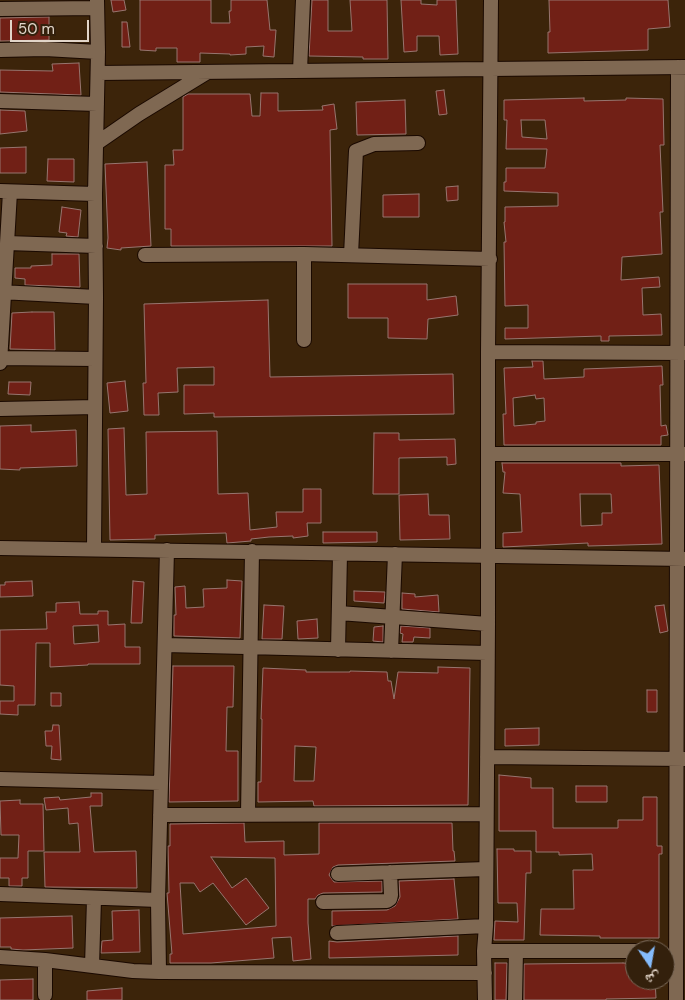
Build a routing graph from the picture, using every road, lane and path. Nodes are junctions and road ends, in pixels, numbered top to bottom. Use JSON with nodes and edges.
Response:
{"nodes":[{"id":1,"x":0,"y":0,"type":"edge"},
{"id":2,"x":303,"y":0,"type":"edge"},
{"id":3,"x":491,"y":0,"type":"edge"},
{"id":4,"x":97,"y":4,"type":"edge"},
{"id":5,"x":0,"y":7,"type":"edge"},
{"id":6,"x":0,"y":50,"type":"edge"},
{"id":7,"x":98,"y":52,"type":"junction"},
{"id":8,"x":681,"y":67,"type":"edge"},
{"id":9,"x":491,"y":69,"type":"junction"},
{"id":10,"x":300,"y":71,"type":"junction"},
{"id":11,"x":207,"y":72,"type":"junction"},
{"id":12,"x":98,"y":73,"type":"junction"},
{"id":13,"x":0,"y":101,"type":"edge"},
{"id":14,"x":97,"y":104,"type":"junction"},
{"id":15,"x":97,"y":143,"type":"junction"},
{"id":16,"x":418,"y":143,"type":"dead end"},
{"id":17,"x":5,"y":192,"type":"edge"},
{"id":18,"x":95,"y":194,"type":"junction"},
{"id":19,"x":7,"y":243,"type":"junction"},
{"id":20,"x":96,"y":246,"type":"junction"},
{"id":21,"x":304,"y":254,"type":"junction"},
{"id":22,"x":145,"y":255,"type":"dead end"},
{"id":23,"x":351,"y":255,"type":"junction"},
{"id":24,"x":490,"y":259,"type":"junction"},
{"id":25,"x":2,"y":292,"type":"edge"},
{"id":26,"x":96,"y":297,"type":"junction"},
{"id":27,"x":304,"y":340,"type":"dead end"},
{"id":28,"x":488,"y":352,"type":"junction"},
{"id":29,"x":681,"y":353,"type":"edge"},
{"id":30,"x":0,"y":358,"type":"edge"},
{"id":31,"x":95,"y":359,"type":"junction"},
{"id":32,"x":0,"y":363,"type":"edge"},
{"id":33,"x":95,"y":407,"type":"junction"},
{"id":34,"x":0,"y":409,"type":"edge"},
{"id":35,"x":489,"y":454,"type":"junction"},
{"id":36,"x":681,"y":454,"type":"edge"},
{"id":37,"x":0,"y":548,"type":"edge"},
{"id":38,"x":94,"y":549,"type":"junction"},
{"id":39,"x":167,"y":550,"type":"junction"},
{"id":40,"x":252,"y":551,"type":"junction"},
{"id":41,"x":340,"y":554,"type":"junction"},
{"id":42,"x":395,"y":554,"type":"junction"},
{"id":43,"x":488,"y":555,"type":"junction"},
{"id":44,"x":681,"y":559,"type":"edge"},
{"id":45,"x":339,"y":613,"type":"junction"},
{"id":46,"x":392,"y":617,"type":"junction"},
{"id":47,"x":488,"y":624,"type":"junction"},
{"id":48,"x":165,"y":645,"type":"junction"},
{"id":49,"x":250,"y":647,"type":"junction"},
{"id":50,"x":338,"y":650,"type":"junction"},
{"id":51,"x":391,"y":651,"type":"junction"},
{"id":52,"x":487,"y":653,"type":"junction"},
{"id":53,"x":486,"y":757,"type":"junction"},
{"id":54,"x":681,"y":759,"type":"edge"},
{"id":55,"x":0,"y":779,"type":"edge"},
{"id":56,"x":161,"y":783,"type":"junction"},
{"id":57,"x":160,"y":814,"type":"junction"},
{"id":58,"x":248,"y":814,"type":"junction"},
{"id":59,"x":486,"y":814,"type":"junction"},
{"id":60,"x":486,"y":869,"type":"junction"},
{"id":61,"x":390,"y":872,"type":"junction"},
{"id":62,"x":338,"y":874,"type":"dead end"},
{"id":63,"x":0,"y":894,"type":"edge"},
{"id":64,"x":94,"y":899,"type":"junction"},
{"id":65,"x":158,"y":900,"type":"junction"},
{"id":66,"x":322,"y":902,"type":"dead end"},
{"id":67,"x":486,"y":926,"type":"junction"},
{"id":68,"x":337,"y":933,"type":"dead end"},
{"id":69,"x":625,"y":950,"type":"edge"},
{"id":70,"x":675,"y":950,"type":"edge"},
{"id":71,"x":484,"y":951,"type":"junction"},
{"id":72,"x":516,"y":951,"type":"junction"},
{"id":73,"x":0,"y":957,"type":"edge"},
{"id":74,"x":45,"y":960,"type":"junction"},
{"id":75,"x":92,"y":966,"type":"junction"},
{"id":76,"x":159,"y":972,"type":"junction"},
{"id":77,"x":485,"y":972,"type":"junction"},
{"id":78,"x":45,"y":995,"type":"dead end"},
{"id":79,"x":485,"y":1000,"type":"edge"},
{"id":80,"x":515,"y":1000,"type":"edge"},
{"id":81,"x":676,"y":1000,"type":"edge"}],
"edges":[{"from":1,"to":5,"type":"street"},
{"from":2,"to":10,"type":"street"},
{"from":3,"to":9,"type":"street"},
{"from":4,"to":5,"type":"street"},
{"from":4,"to":7,"type":"street"},
{"from":6,"to":7,"type":"street"},
{"from":7,"to":12,"type":"street"},
{"from":8,"to":9,"type":"street"},
{"from":8,"to":29,"type":"street"},
{"from":9,"to":10,"type":"street"},
{"from":9,"to":24,"type":"street"},
{"from":10,"to":11,"type":"street"},
{"from":11,"to":12,"type":"street"},
{"from":11,"to":15,"type":"street"},
{"from":12,"to":14,"type":"street"},
{"from":13,"to":14,"type":"street"},
{"from":14,"to":15,"type":"street"},
{"from":15,"to":18,"type":"street"},
{"from":16,"to":23,"type":"street"},
{"from":17,"to":18,"type":"street"},
{"from":17,"to":19,"type":"street"},
{"from":18,"to":20,"type":"street"},
{"from":19,"to":20,"type":"street"},
{"from":19,"to":25,"type":"street"},
{"from":20,"to":26,"type":"street"},
{"from":21,"to":22,"type":"street"},
{"from":21,"to":23,"type":"street"},
{"from":21,"to":27,"type":"street"},
{"from":23,"to":24,"type":"street"},
{"from":24,"to":28,"type":"street"},
{"from":25,"to":26,"type":"street"},
{"from":25,"to":30,"type":"street"},
{"from":26,"to":31,"type":"street"},
{"from":28,"to":29,"type":"street"},
{"from":28,"to":35,"type":"street"},
{"from":29,"to":36,"type":"street"},
{"from":30,"to":31,"type":"street"},
{"from":30,"to":32,"type":"street"},
{"from":31,"to":33,"type":"street"},
{"from":33,"to":34,"type":"street"},
{"from":33,"to":38,"type":"street"},
{"from":35,"to":36,"type":"street"},
{"from":35,"to":43,"type":"street"},
{"from":36,"to":44,"type":"street"},
{"from":37,"to":38,"type":"street"},
{"from":38,"to":39,"type":"street"},
{"from":39,"to":40,"type":"street"},
{"from":39,"to":48,"type":"street"},
{"from":40,"to":41,"type":"street"},
{"from":40,"to":49,"type":"street"},
{"from":41,"to":42,"type":"street"},
{"from":41,"to":45,"type":"street"},
{"from":42,"to":43,"type":"street"},
{"from":42,"to":46,"type":"street"},
{"from":43,"to":44,"type":"street"},
{"from":43,"to":47,"type":"street"},
{"from":44,"to":54,"type":"street"},
{"from":45,"to":46,"type":"street"},
{"from":45,"to":50,"type":"street"},
{"from":46,"to":47,"type":"street"},
{"from":46,"to":51,"type":"street"},
{"from":47,"to":52,"type":"street"},
{"from":48,"to":49,"type":"street"},
{"from":48,"to":56,"type":"street"},
{"from":49,"to":50,"type":"street"},
{"from":49,"to":58,"type":"street"},
{"from":50,"to":51,"type":"street"},
{"from":51,"to":52,"type":"street"},
{"from":52,"to":53,"type":"street"},
{"from":53,"to":54,"type":"street"},
{"from":53,"to":59,"type":"street"},
{"from":54,"to":70,"type":"street"},
{"from":55,"to":56,"type":"street"},
{"from":56,"to":57,"type":"street"},
{"from":57,"to":58,"type":"street"},
{"from":57,"to":65,"type":"street"},
{"from":58,"to":59,"type":"street"},
{"from":59,"to":60,"type":"street"},
{"from":60,"to":61,"type":"street"},
{"from":60,"to":67,"type":"street"},
{"from":61,"to":62,"type":"street"},
{"from":61,"to":66,"type":"street"},
{"from":63,"to":64,"type":"street"},
{"from":64,"to":65,"type":"street"},
{"from":64,"to":75,"type":"street"},
{"from":65,"to":76,"type":"street"},
{"from":67,"to":68,"type":"street"},
{"from":67,"to":71,"type":"street"},
{"from":69,"to":72,"type":"street"},
{"from":70,"to":81,"type":"street"},
{"from":71,"to":72,"type":"street"},
{"from":71,"to":77,"type":"street"},
{"from":72,"to":80,"type":"street"},
{"from":73,"to":74,"type":"street"},
{"from":74,"to":75,"type":"street"},
{"from":74,"to":78,"type":"street"},
{"from":75,"to":76,"type":"street"},
{"from":76,"to":77,"type":"street"},
{"from":77,"to":79,"type":"street"}]}
